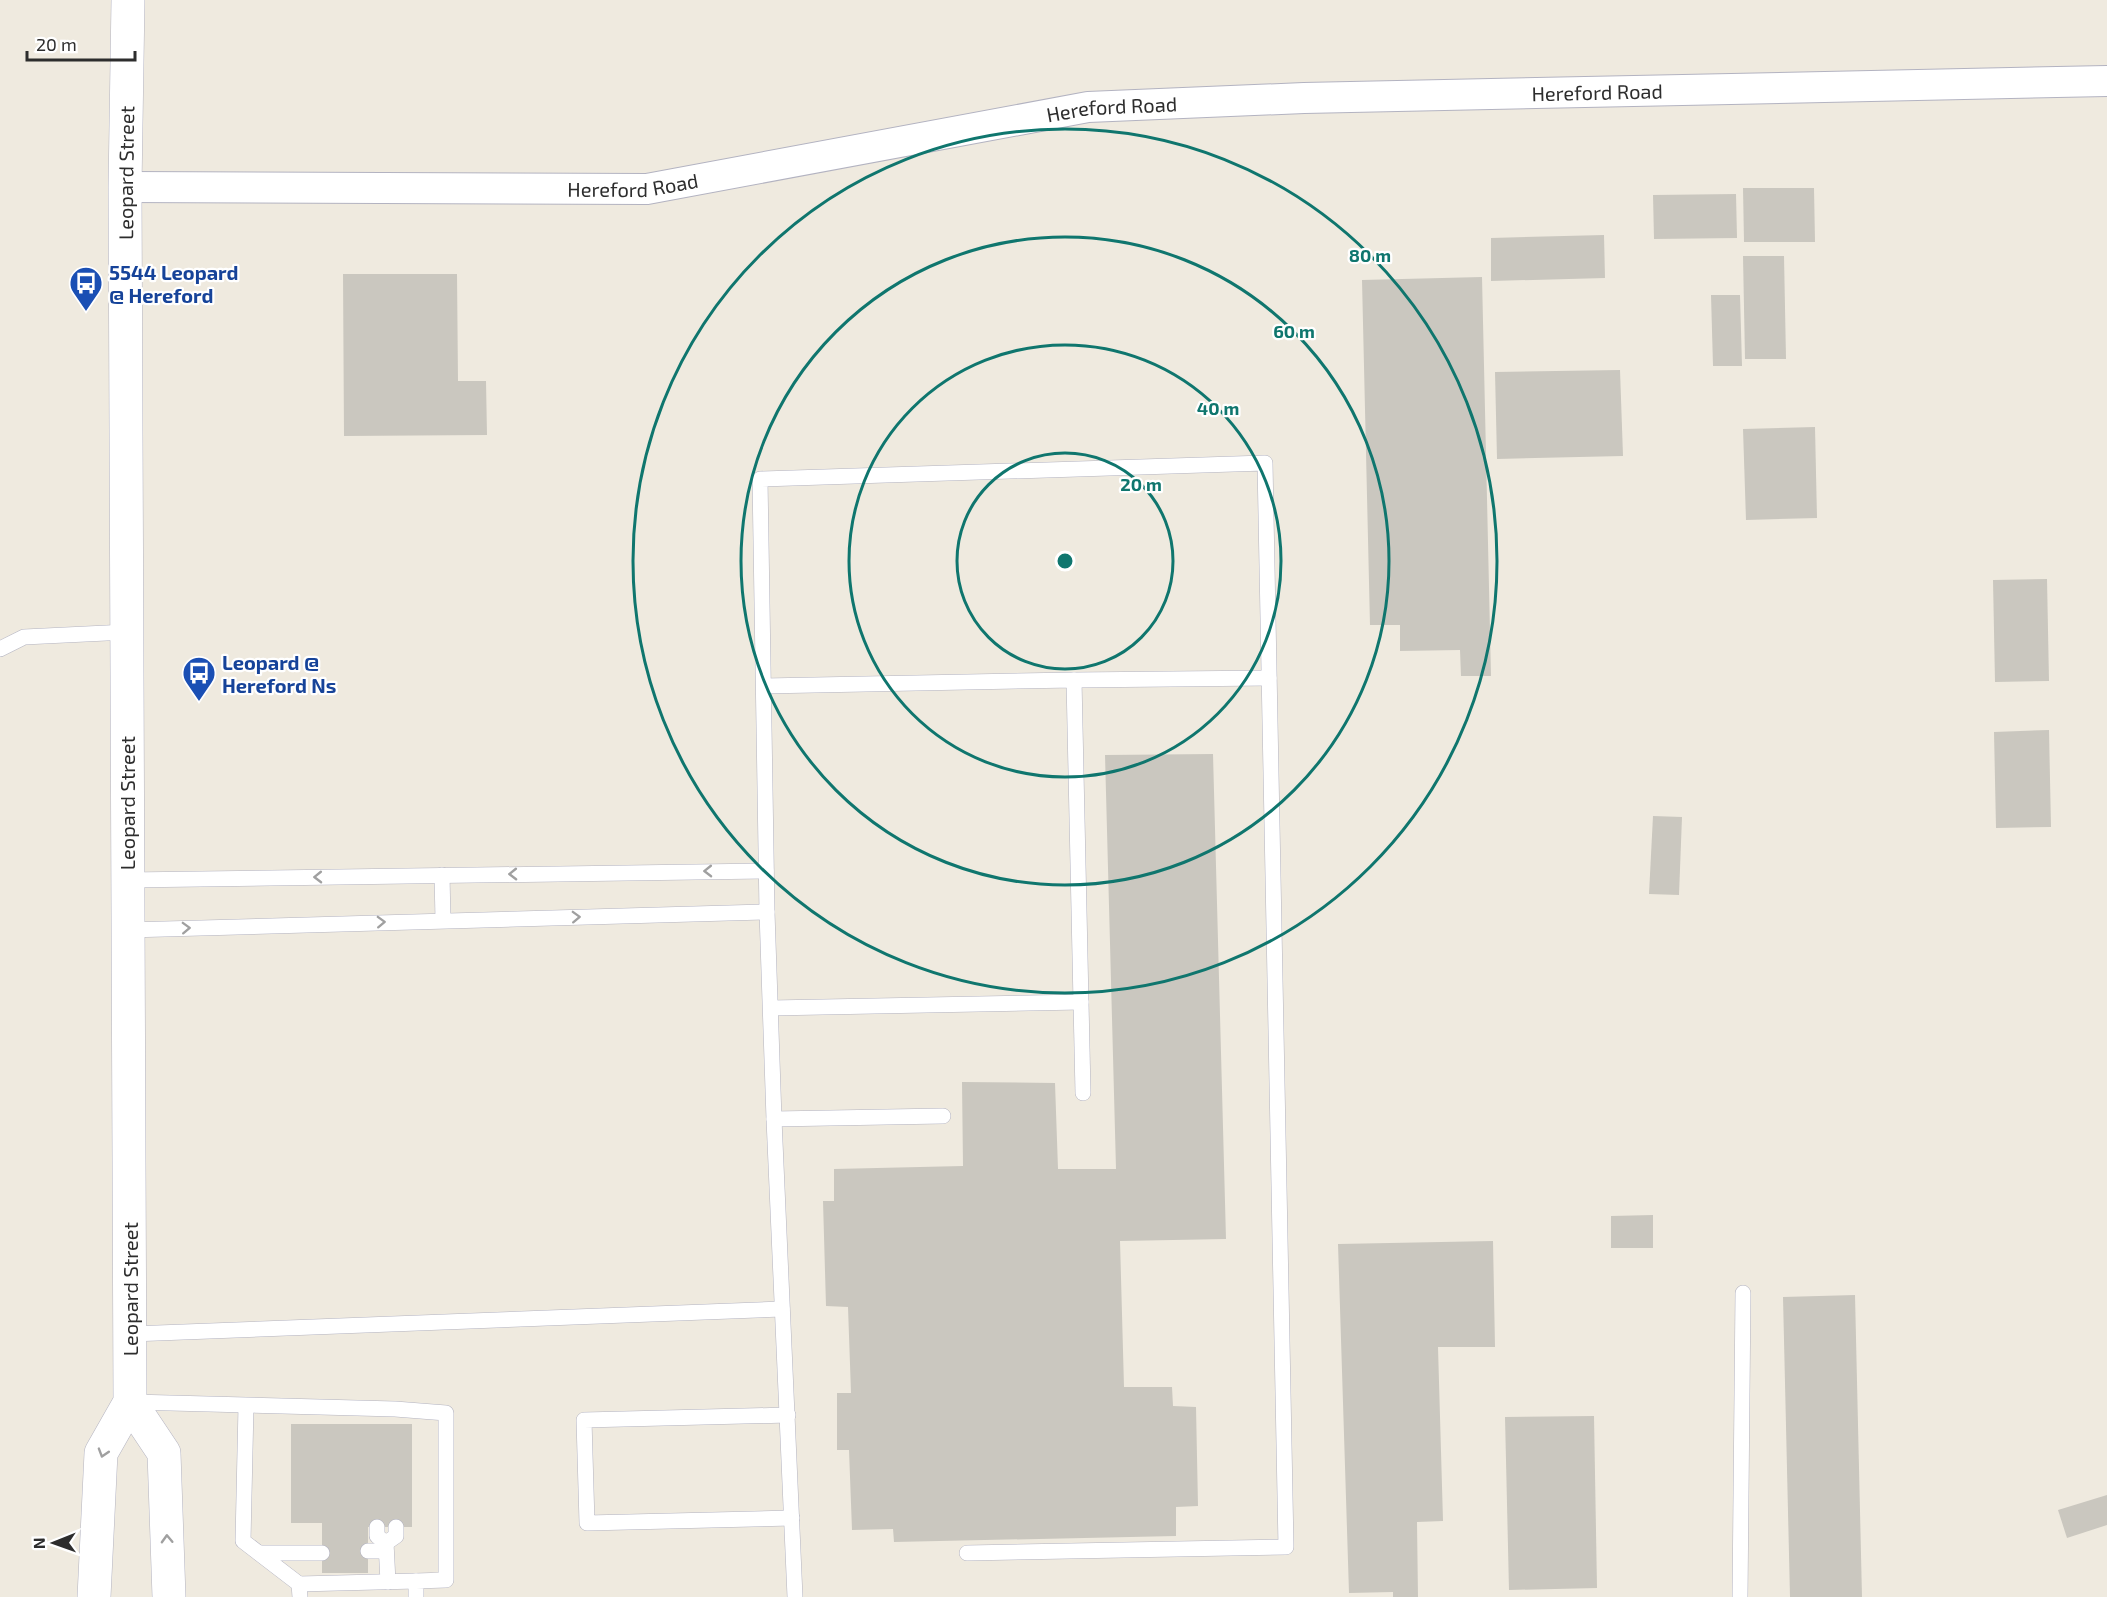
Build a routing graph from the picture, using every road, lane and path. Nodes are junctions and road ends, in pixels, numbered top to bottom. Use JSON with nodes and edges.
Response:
{"nodes":[{"id":1,"x":128,"y":0,"type":"edge"},
{"id":2,"x":2107,"y":81,"type":"edge"},
{"id":3,"x":125,"y":187,"type":"junction"},
{"id":4,"x":127,"y":632,"type":"junction"},
{"id":5,"x":0,"y":650,"type":"edge"},
{"id":6,"x":1269,"y":678,"type":"junction"},
{"id":7,"x":1074,"y":680,"type":"junction"},
{"id":8,"x":764,"y":686,"type":"junction"},
{"id":9,"x":766,"y":871,"type":"junction"},
{"id":10,"x":442,"y":875,"type":"junction"},
{"id":11,"x":128,"y":880,"type":"junction"},
{"id":12,"x":767,"y":912,"type":"junction"},
{"id":13,"x":443,"y":920,"type":"junction"},
{"id":14,"x":128,"y":930,"type":"junction"},
{"id":15,"x":1081,"y":1002,"type":"junction"},
{"id":16,"x":771,"y":1008,"type":"junction"},
{"id":17,"x":1083,"y":1093,"type":"dead end"},
{"id":18,"x":943,"y":1116,"type":"dead end"},
{"id":19,"x":774,"y":1119,"type":"junction"},
{"id":20,"x":1743,"y":1293,"type":"dead end"},
{"id":21,"x":782,"y":1309,"type":"junction"},
{"id":22,"x":131,"y":1334,"type":"junction"},
{"id":23,"x":130,"y":1402,"type":"junction"},
{"id":24,"x":246,"y":1406,"type":"junction"},
{"id":25,"x":788,"y":1415,"type":"junction"},
{"id":26,"x":792,"y":1518,"type":"junction"},
{"id":27,"x":377,"y":1527,"type":"dead end"},
{"id":28,"x":396,"y":1527,"type":"dead end"},
{"id":29,"x":386,"y":1547,"type":"junction"},
{"id":30,"x":368,"y":1551,"type":"dead end"},
{"id":31,"x":259,"y":1553,"type":"junction"},
{"id":32,"x":322,"y":1553,"type":"dead end"},
{"id":33,"x":967,"y":1553,"type":"dead end"},
{"id":34,"x":388,"y":1582,"type":"junction"},
{"id":35,"x":416,"y":1589,"type":"edge"},
{"id":36,"x":299,"y":1591,"type":"edge"},
{"id":37,"x":94,"y":1597,"type":"edge"},
{"id":38,"x":169,"y":1597,"type":"edge"},
{"id":39,"x":795,"y":1597,"type":"edge"},
{"id":40,"x":1740,"y":1597,"type":"edge"}],
"edges":[{"from":1,"to":3,"type":"main road","name":"Leopard Street"},
{"from":2,"to":3,"type":"street","name":"Hereford Road"},
{"from":3,"to":4,"type":"main road","name":"Leopard Street"},
{"from":4,"to":5,"type":"lane"},
{"from":4,"to":11,"type":"main road","name":"Leopard Street"},
{"from":6,"to":7,"type":"lane"},
{"from":6,"to":8,"type":"lane"},
{"from":6,"to":33,"type":"lane"},
{"from":7,"to":8,"type":"lane"},
{"from":7,"to":15,"type":"lane"},
{"from":8,"to":9,"type":"lane"},
{"from":9,"to":10,"type":"lane","one_way":true},
{"from":9,"to":12,"type":"lane"},
{"from":10,"to":11,"type":"lane","one_way":true},
{"from":10,"to":13,"type":"lane"},
{"from":11,"to":14,"type":"main road","name":"Leopard Street"},
{"from":13,"to":12,"type":"lane","one_way":true},
{"from":12,"to":16,"type":"lane"},
{"from":14,"to":13,"type":"lane","one_way":true},
{"from":14,"to":22,"type":"main road","name":"Leopard Street"},
{"from":15,"to":16,"type":"lane"},
{"from":15,"to":17,"type":"lane"},
{"from":16,"to":19,"type":"lane"},
{"from":18,"to":19,"type":"lane"},
{"from":19,"to":21,"type":"lane"},
{"from":20,"to":40,"type":"lane"},
{"from":21,"to":22,"type":"lane"},
{"from":21,"to":25,"type":"lane"},
{"from":22,"to":23,"type":"main road","name":"Leopard Street"},
{"from":23,"to":24,"type":"lane"},
{"from":23,"to":37,"type":"main road","name":"Leopard Street","one_way":true},
{"from":38,"to":23,"type":"main road","one_way":true},
{"from":24,"to":31,"type":"lane"},
{"from":24,"to":35,"type":"lane"},
{"from":25,"to":26,"type":"lane"},
{"from":25,"to":26,"type":"lane"},
{"from":26,"to":39,"type":"lane"},
{"from":27,"to":29,"type":"lane"},
{"from":28,"to":29,"type":"lane"},
{"from":29,"to":30,"type":"lane"},
{"from":29,"to":34,"type":"lane"},
{"from":31,"to":32,"type":"lane"},
{"from":31,"to":36,"type":"lane"},
{"from":34,"to":35,"type":"lane"},
{"from":34,"to":36,"type":"lane"}]}
